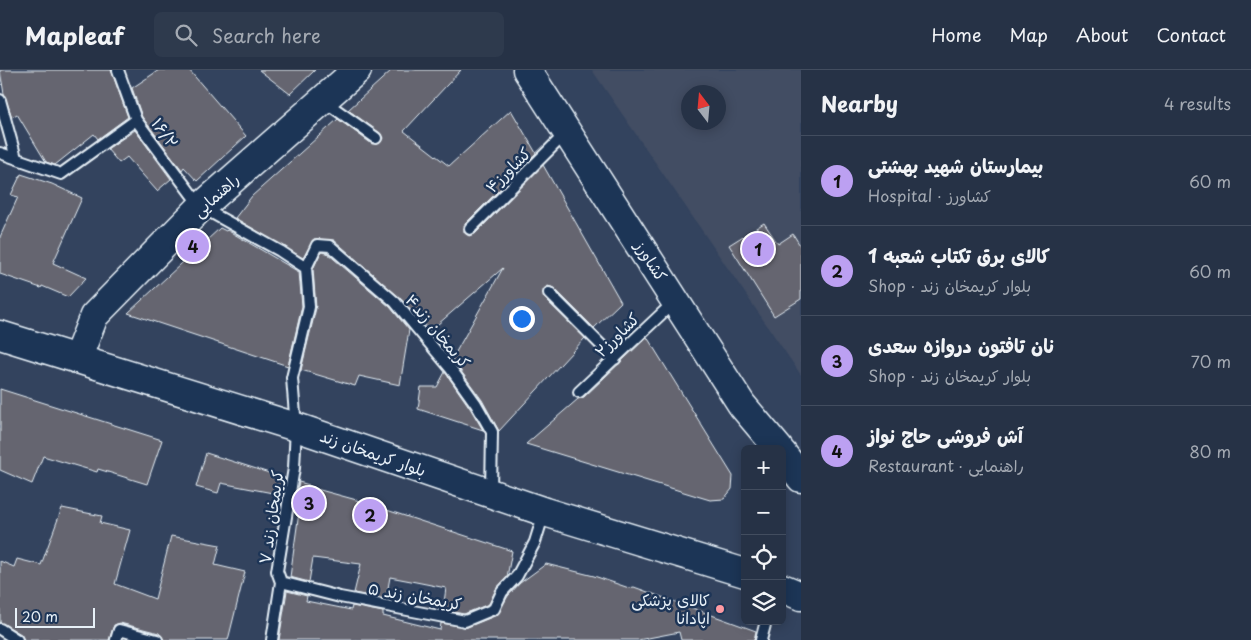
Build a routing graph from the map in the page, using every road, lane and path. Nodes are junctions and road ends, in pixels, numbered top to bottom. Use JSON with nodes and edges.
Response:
{"nodes":[{"id":1,"x":118,"y":70,"type":"edge"},
{"id":2,"x":357,"y":70,"type":"edge"},
{"id":3,"x":527,"y":70,"type":"edge"},
{"id":4,"x":0,"y":100,"type":"edge"},
{"id":5,"x":324,"y":101,"type":"junction"},
{"id":6,"x":136,"y":120,"type":"junction"},
{"id":7,"x":567,"y":132,"type":"junction"},
{"id":8,"x":376,"y":138,"type":"dead end"},
{"id":9,"x":0,"y":153,"type":"edge"},
{"id":10,"x":16,"y":158,"type":"junction"},
{"id":11,"x":201,"y":207,"type":"junction"},
{"id":12,"x":470,"y":229,"type":"dead end"},
{"id":13,"x":306,"y":268,"type":"junction"},
{"id":14,"x":549,"y":294,"type":"dead end"},
{"id":15,"x":676,"y":300,"type":"junction"},
{"id":16,"x":0,"y":335,"type":"edge"},
{"id":17,"x":76,"y":359,"type":"junction"},
{"id":18,"x":615,"y":359,"type":"junction"},
{"id":19,"x":579,"y":392,"type":"dead end"},
{"id":20,"x":296,"y":427,"type":"junction"},
{"id":21,"x":776,"y":445,"type":"edge"},
{"id":22,"x":786,"y":458,"type":"edge"},
{"id":23,"x":801,"y":478,"type":"edge"},
{"id":24,"x":491,"y":494,"type":"junction"},
{"id":25,"x":545,"y":512,"type":"junction"},
{"id":26,"x":741,"y":573,"type":"edge"},
{"id":27,"x":801,"y":575,"type":"edge"},
{"id":28,"x":786,"y":576,"type":"edge"},
{"id":29,"x":281,"y":582,"type":"junction"},
{"id":30,"x":786,"y":590,"type":"edge"},
{"id":31,"x":801,"y":596,"type":"edge"},
{"id":32,"x":765,"y":625,"type":"edge"},
{"id":33,"x":0,"y":629,"type":"edge"},
{"id":34,"x":17,"y":640,"type":"edge"},
{"id":35,"x":116,"y":640,"type":"edge"},
{"id":36,"x":157,"y":640,"type":"edge"},
{"id":37,"x":272,"y":640,"type":"edge"},
{"id":38,"x":761,"y":640,"type":"edge"}],
"edges":[{"from":1,"to":6,"type":"lane","name":"۱۶/۲"},
{"from":2,"to":5,"type":"street","name":"راهنمایی"},
{"from":3,"to":7,"type":"street","name":"کشاورز"},
{"from":4,"to":10,"type":"lane"},
{"from":5,"to":8,"type":"lane"},
{"from":5,"to":11,"type":"street","name":"راهنمایی"},
{"from":6,"to":10,"type":"lane"},
{"from":6,"to":11,"type":"lane","name":"۱۶/۲"},
{"from":7,"to":12,"type":"lane","name":"کشاورز۴"},
{"from":7,"to":15,"type":"street","name":"کشاورز"},
{"from":9,"to":10,"type":"lane"},
{"from":11,"to":13,"type":"lane"},
{"from":11,"to":17,"type":"street","name":"راهنمایی"},
{"from":13,"to":20,"type":"lane","name":"کریمخان زند ۷"},
{"from":13,"to":24,"type":"lane","name":"کریمخان زند۴"},
{"from":14,"to":18,"type":"lane"},
{"from":15,"to":18,"type":"lane","name":"کشاورز۲"},
{"from":15,"to":21,"type":"street","name":"کشاورز"},
{"from":16,"to":17,"type":"street","name":"بلوار کریمخان زند"},
{"from":17,"to":20,"type":"street","name":"بلوار کریمخان زند"},
{"from":18,"to":19,"type":"lane","name":"کشاورز۲"},
{"from":20,"to":24,"type":"street","name":"بلوار کریمخان زند"},
{"from":20,"to":29,"type":"lane","name":"کریمخان زند ۷"},
{"from":22,"to":23,"type":"street"},
{"from":24,"to":25,"type":"street","name":"بلوار کریمخان زند"},
{"from":25,"to":26,"type":"street","name":"بلوار کریمخان زند"},
{"from":25,"to":29,"type":"lane","name":"کریمخان زند ۵"},
{"from":27,"to":28,"type":"street"},
{"from":29,"to":37,"type":"lane","name":"کریمخان زند ۷"},
{"from":30,"to":31,"type":"street"},
{"from":32,"to":38,"type":"lane"},
{"from":33,"to":34,"type":"lane"},
{"from":35,"to":36,"type":"lane"}]}
